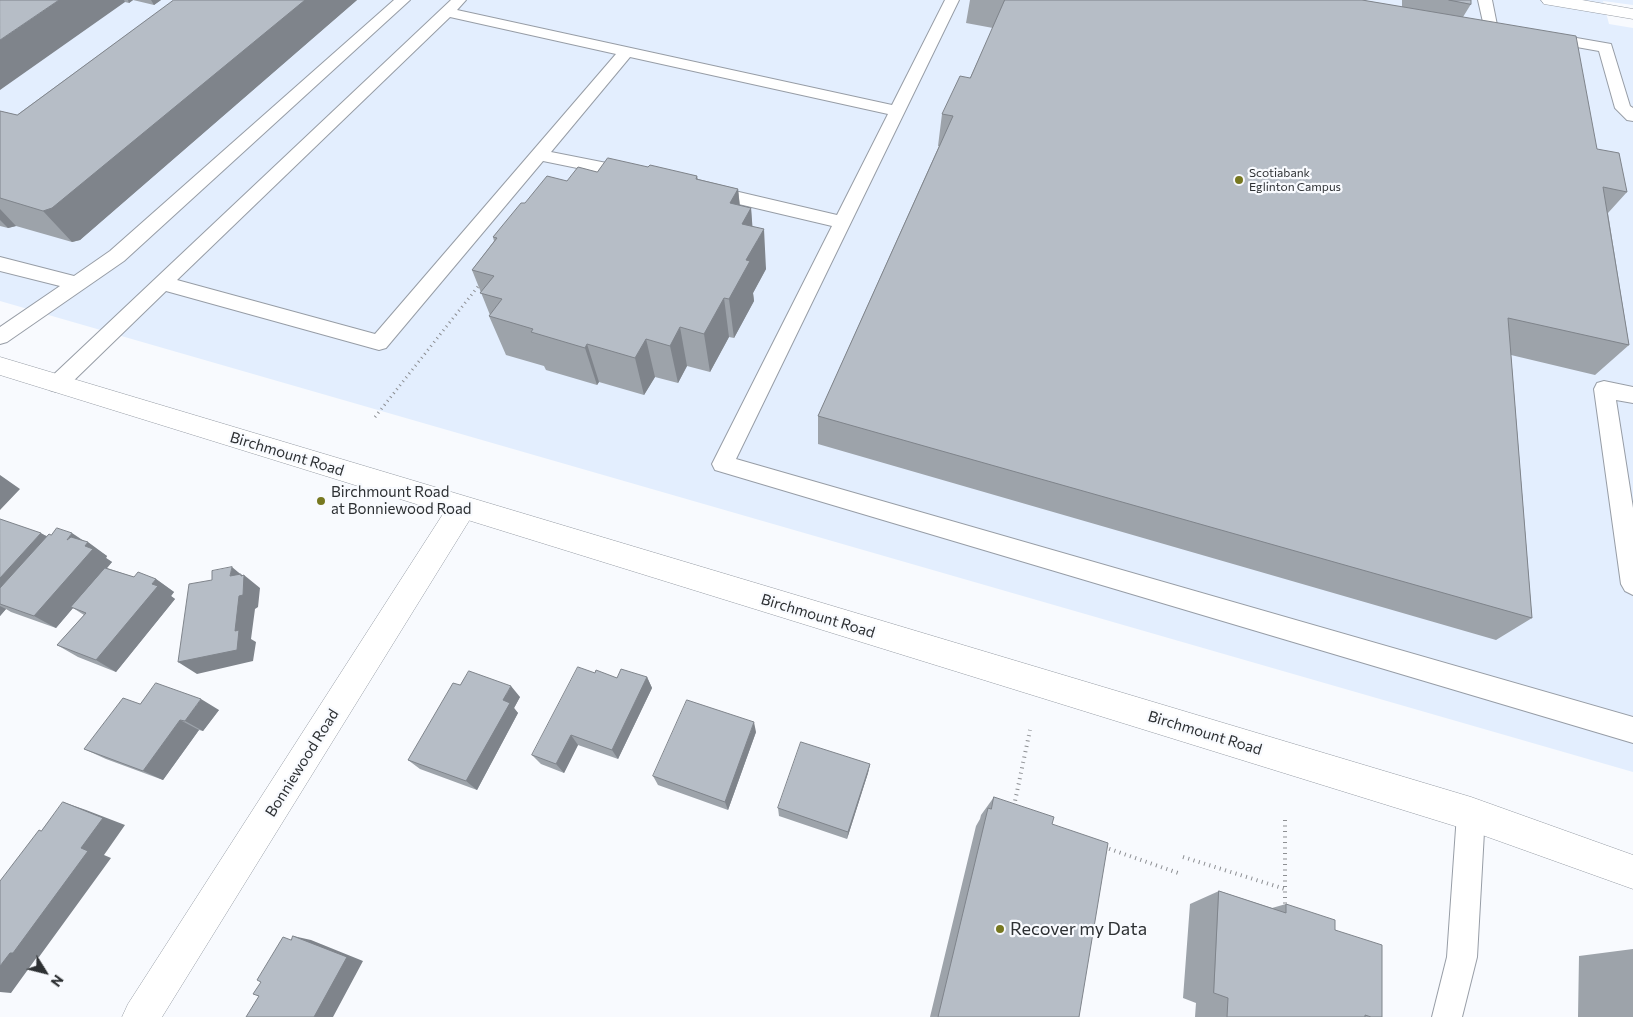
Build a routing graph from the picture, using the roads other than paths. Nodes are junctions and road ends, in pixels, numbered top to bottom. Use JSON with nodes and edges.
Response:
{"nodes":[{"id":1,"x":403,"y":0,"type":"edge"},
{"id":2,"x":458,"y":0,"type":"edge"},
{"id":3,"x":952,"y":0,"type":"edge"},
{"id":4,"x":1485,"y":0,"type":"edge"},
{"id":5,"x":1550,"y":0,"type":"edge"},
{"id":6,"x":446,"y":12,"type":"junction"},
{"id":7,"x":1633,"y":14,"type":"edge"},
{"id":8,"x":626,"y":52,"type":"junction"},
{"id":9,"x":897,"y":111,"type":"junction"},
{"id":10,"x":1633,"y":116,"type":"edge"},
{"id":11,"x":539,"y":154,"type":"junction"},
{"id":12,"x":650,"y":177,"type":"edge"},
{"id":13,"x":693,"y":187,"type":"edge"},
{"id":14,"x":842,"y":222,"type":"junction"},
{"id":15,"x":0,"y":264,"type":"edge"},
{"id":16,"x":162,"y":283,"type":"junction"},
{"id":17,"x":77,"y":284,"type":"junction"},
{"id":18,"x":0,"y":338,"type":"edge"},
{"id":19,"x":0,"y":366,"type":"edge"},
{"id":20,"x":57,"y":384,"type":"junction"},
{"id":21,"x":1633,"y":396,"type":"edge"},
{"id":22,"x":462,"y":508,"type":"junction"},
{"id":23,"x":1633,"y":584,"type":"edge"},
{"id":24,"x":1633,"y":730,"type":"edge"},
{"id":25,"x":1471,"y":814,"type":"junction"},
{"id":26,"x":1633,"y":872,"type":"edge"},
{"id":27,"x":141,"y":1017,"type":"edge"},
{"id":28,"x":1447,"y":1017,"type":"edge"}],
"edges":[{"from":1,"to":17,"type":"lane"},
{"from":2,"to":6,"type":"lane"},
{"from":3,"to":9,"type":"lane"},
{"from":4,"to":10,"type":"lane"},
{"from":5,"to":7,"type":"main road"},
{"from":6,"to":8,"type":"lane"},
{"from":6,"to":16,"type":"lane"},
{"from":8,"to":9,"type":"lane"},
{"from":8,"to":11,"type":"lane"},
{"from":9,"to":14,"type":"lane"},
{"from":11,"to":12,"type":"lane"},
{"from":11,"to":16,"type":"lane"},
{"from":13,"to":14,"type":"lane"},
{"from":14,"to":24,"type":"lane"},
{"from":15,"to":17,"type":"lane"},
{"from":16,"to":20,"type":"lane"},
{"from":17,"to":18,"type":"lane"},
{"from":19,"to":20,"type":"main road","name":"Birchmount Road"},
{"from":20,"to":22,"type":"main road","name":"Birchmount Road"},
{"from":21,"to":23,"type":"lane"},
{"from":22,"to":25,"type":"main road","name":"Birchmount Road"},
{"from":22,"to":27,"type":"main road","name":"Bonniewood Road"},
{"from":25,"to":26,"type":"main road","name":"Birchmount Road"},
{"from":25,"to":28,"type":"lane"}]}
